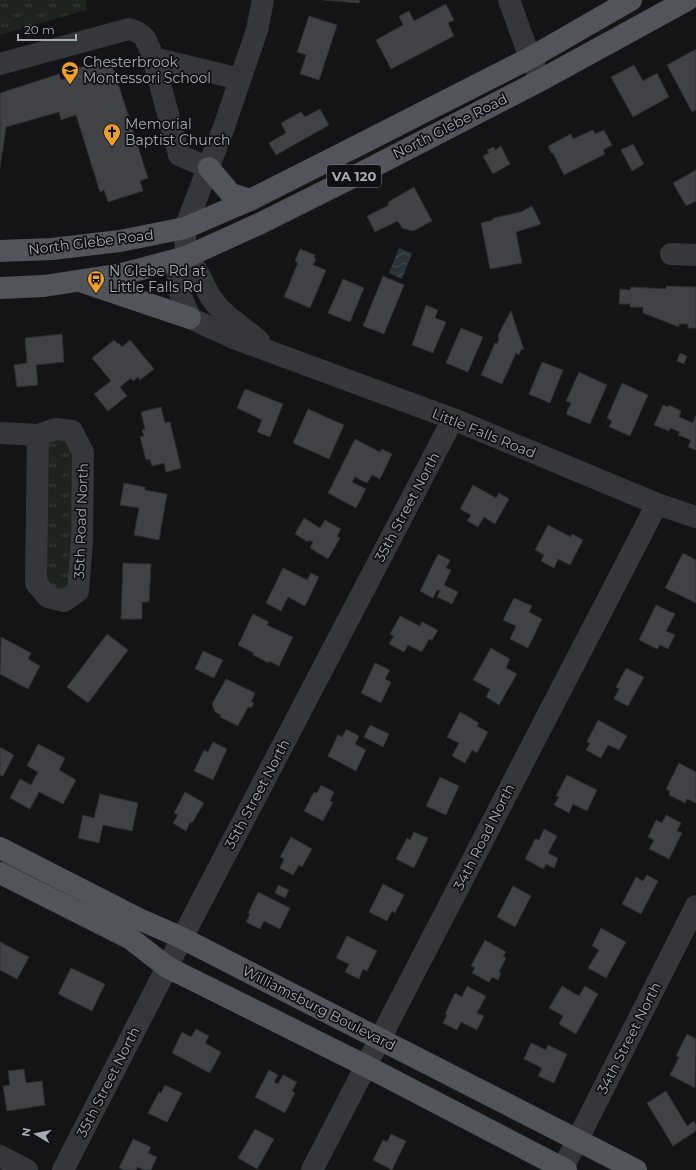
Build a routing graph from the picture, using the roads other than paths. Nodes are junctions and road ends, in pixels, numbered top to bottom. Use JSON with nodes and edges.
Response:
{"nodes":[{"id":1,"x":263,"y":0,"type":"edge"},
{"id":2,"x":509,"y":0,"type":"edge"},
{"id":3,"x":631,"y":0,"type":"edge"},
{"id":4,"x":687,"y":0,"type":"edge"},
{"id":5,"x":153,"y":58,"type":"junction"},
{"id":6,"x":530,"y":58,"type":"junction"},
{"id":7,"x":0,"y":64,"type":"edge"},
{"id":8,"x":240,"y":79,"type":"junction"},
{"id":9,"x":541,"y":80,"type":"junction"},
{"id":10,"x":208,"y":168,"type":"junction"},
{"id":11,"x":250,"y":200,"type":"junction"},
{"id":12,"x":185,"y":228,"type":"junction"},
{"id":13,"x":0,"y":251,"type":"edge"},
{"id":14,"x":671,"y":254,"type":"dead end"},
{"id":15,"x":696,"y":254,"type":"edge"},
{"id":16,"x":186,"y":257,"type":"junction"},
{"id":17,"x":80,"y":281,"type":"junction"},
{"id":18,"x":0,"y":288,"type":"edge"},
{"id":19,"x":190,"y":318,"type":"junction"},
{"id":20,"x":270,"y":352,"type":"junction"},
{"id":21,"x":453,"y":419,"type":"junction"},
{"id":22,"x":0,"y":433,"type":"edge"},
{"id":23,"x":38,"y":435,"type":"junction"},
{"id":24,"x":657,"y":504,"type":"junction"},
{"id":25,"x":696,"y":517,"type":"edge"},
{"id":26,"x":0,"y":848,"type":"edge"},
{"id":27,"x":0,"y":873,"type":"edge"},
{"id":28,"x":696,"y":906,"type":"edge"},
{"id":29,"x":182,"y":938,"type":"junction"},
{"id":30,"x":167,"y":967,"type":"junction"},
{"id":31,"x":379,"y":1039,"type":"junction"},
{"id":32,"x":366,"y":1066,"type":"junction"},
{"id":33,"x":577,"y":1139,"type":"junction"},
{"id":34,"x":0,"y":1156,"type":"edge"},
{"id":35,"x":564,"y":1169,"type":"edge"},
{"id":36,"x":27,"y":1170,"type":"edge"},
{"id":37,"x":63,"y":1170,"type":"edge"},
{"id":38,"x":312,"y":1170,"type":"edge"},
{"id":39,"x":636,"y":1170,"type":"edge"}],
"edges":[{"from":1,"to":8,"type":"street"},
{"from":2,"to":6,"type":"street"},
{"from":3,"to":6,"type":"main road","name":"North Glebe Road","number":"VA 120"},
{"from":4,"to":9,"type":"main road","name":"North Glebe Road","number":"VA 120"},
{"from":5,"to":7,"type":"street"},
{"from":5,"to":8,"type":"street"},
{"from":5,"to":10,"type":"street"},
{"from":6,"to":9,"type":"street"},
{"from":6,"to":11,"type":"main road","name":"North Glebe Road","number":"VA 120"},
{"from":8,"to":10,"type":"street"},
{"from":9,"to":16,"type":"main road","name":"North Glebe Road","number":"VA 120"},
{"from":10,"to":11,"type":"main road"},
{"from":10,"to":12,"type":"street"},
{"from":11,"to":12,"type":"main road","name":"North Glebe Road","number":"VA 120"},
{"from":12,"to":13,"type":"main road","name":"North Glebe Road","number":"VA 120"},
{"from":12,"to":16,"type":"street"},
{"from":14,"to":15,"type":"street"},
{"from":16,"to":17,"type":"main road","name":"North Glebe Road","number":"VA 120"},
{"from":16,"to":19,"type":"street"},
{"from":16,"to":20,"type":"street","name":"Little Falls Road"},
{"from":17,"to":18,"type":"main road","name":"North Glebe Road","number":"VA 120"},
{"from":17,"to":19,"type":"main road"},
{"from":19,"to":20,"type":"street","name":"Little Falls Road"},
{"from":20,"to":21,"type":"street","name":"Little Falls Road"},
{"from":21,"to":24,"type":"street","name":"Little Falls Road"},
{"from":21,"to":29,"type":"street","name":"35th Street North"},
{"from":22,"to":23,"type":"street","name":"35th Road North"},
{"from":23,"to":23,"type":"street","name":"35th Road North"},
{"from":24,"to":25,"type":"street","name":"Little Falls Road"},
{"from":24,"to":31,"type":"street","name":"34th Road North"},
{"from":26,"to":29,"type":"main road","name":"Williamsburg Boulevard"},
{"from":27,"to":30,"type":"main road"},
{"from":28,"to":33,"type":"street","name":"34th Street North"},
{"from":29,"to":30,"type":"street","name":"35th Street North"},
{"from":29,"to":31,"type":"main road","name":"Williamsburg Boulevard"},
{"from":30,"to":32,"type":"main road"},
{"from":30,"to":37,"type":"street","name":"35th Street North"},
{"from":31,"to":32,"type":"street","name":"34th Road North"},
{"from":31,"to":33,"type":"main road","name":"Williamsburg Boulevard"},
{"from":32,"to":35,"type":"main road"},
{"from":32,"to":38,"type":"street","name":"34th Road North"},
{"from":33,"to":35,"type":"street","name":"34th Street North"},
{"from":33,"to":39,"type":"main road","name":"Williamsburg Boulevard"},
{"from":34,"to":36,"type":"street"}]}
